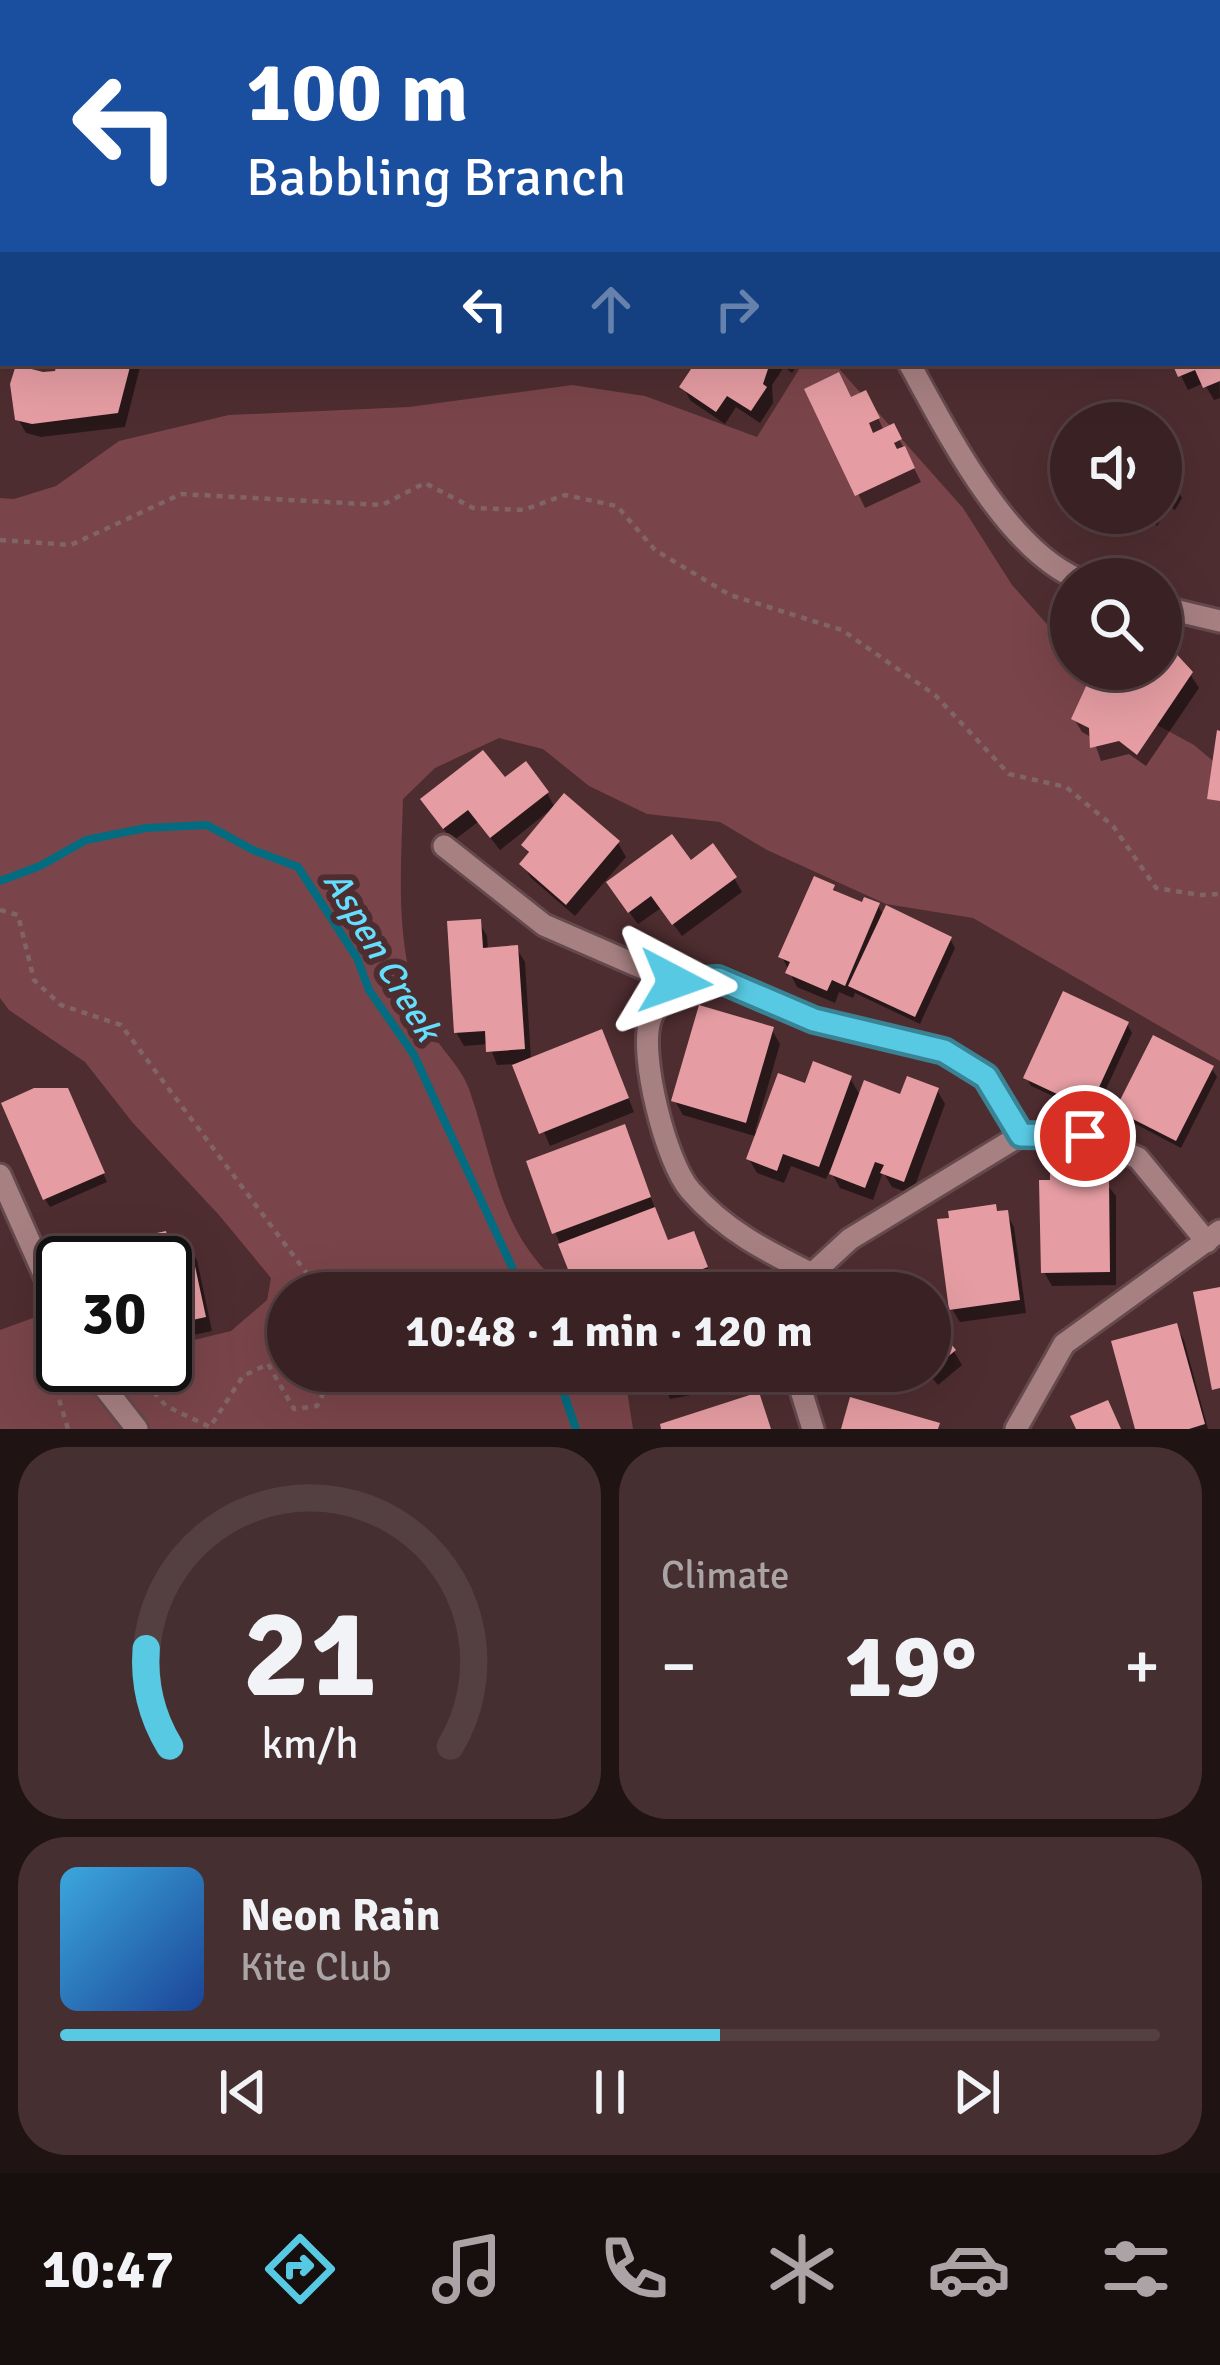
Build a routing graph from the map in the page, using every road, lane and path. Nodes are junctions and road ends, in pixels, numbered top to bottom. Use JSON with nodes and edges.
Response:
{"nodes":[{"id":1,"x":911,"y":366,"type":"edge"},
{"id":2,"x":0,"y":540,"type":"edge"},
{"id":3,"x":1050,"y":558,"type":"edge"},
{"id":4,"x":1182,"y":613,"type":"edge"},
{"id":5,"x":1220,"y":622,"type":"edge"},
{"id":6,"x":444,"y":846,"type":"dead end"},
{"id":7,"x":1220,"y":894,"type":"edge"},
{"id":8,"x":0,"y":910,"type":"edge"},
{"id":9,"x":675,"y":982,"type":"junction"},
{"id":10,"x":1021,"y":1135,"type":"junction"},
{"id":11,"x":0,"y":1175,"type":"edge"},
{"id":12,"x":1214,"y":1236,"type":"edge"},
{"id":13,"x":36,"y":1256,"type":"edge"},
{"id":14,"x":305,"y":1272,"type":"edge"},
{"id":15,"x":793,"y":1272,"type":"edge"},
{"id":16,"x":820,"y":1272,"type":"edge"},
{"id":17,"x":267,"y":1364,"type":"edge"},
{"id":18,"x":57,"y":1392,"type":"edge"},
{"id":19,"x":107,"y":1392,"type":"edge"},
{"id":20,"x":154,"y":1392,"type":"edge"},
{"id":21,"x":284,"y":1392,"type":"edge"},
{"id":22,"x":324,"y":1392,"type":"edge"},
{"id":23,"x":802,"y":1392,"type":"edge"},
{"id":24,"x":68,"y":1429,"type":"edge"},
{"id":25,"x":136,"y":1429,"type":"edge"},
{"id":26,"x":814,"y":1429,"type":"edge"},
{"id":27,"x":1016,"y":1429,"type":"edge"}],
"edges":[{"from":1,"to":3,"type":"street"},
{"from":2,"to":7,"type":"path"},
{"from":4,"to":5,"type":"street"},
{"from":6,"to":9,"type":"street"},
{"from":8,"to":14,"type":"path"},
{"from":9,"to":10,"type":"street"},
{"from":9,"to":15,"type":"street"},
{"from":10,"to":12,"type":"street"},
{"from":10,"to":16,"type":"street"},
{"from":11,"to":13,"type":"street"},
{"from":12,"to":27,"type":"street"},
{"from":17,"to":20,"type":"path"},
{"from":18,"to":24,"type":"path"},
{"from":19,"to":25,"type":"street"},
{"from":21,"to":22,"type":"path"},
{"from":23,"to":26,"type":"street"}]}
